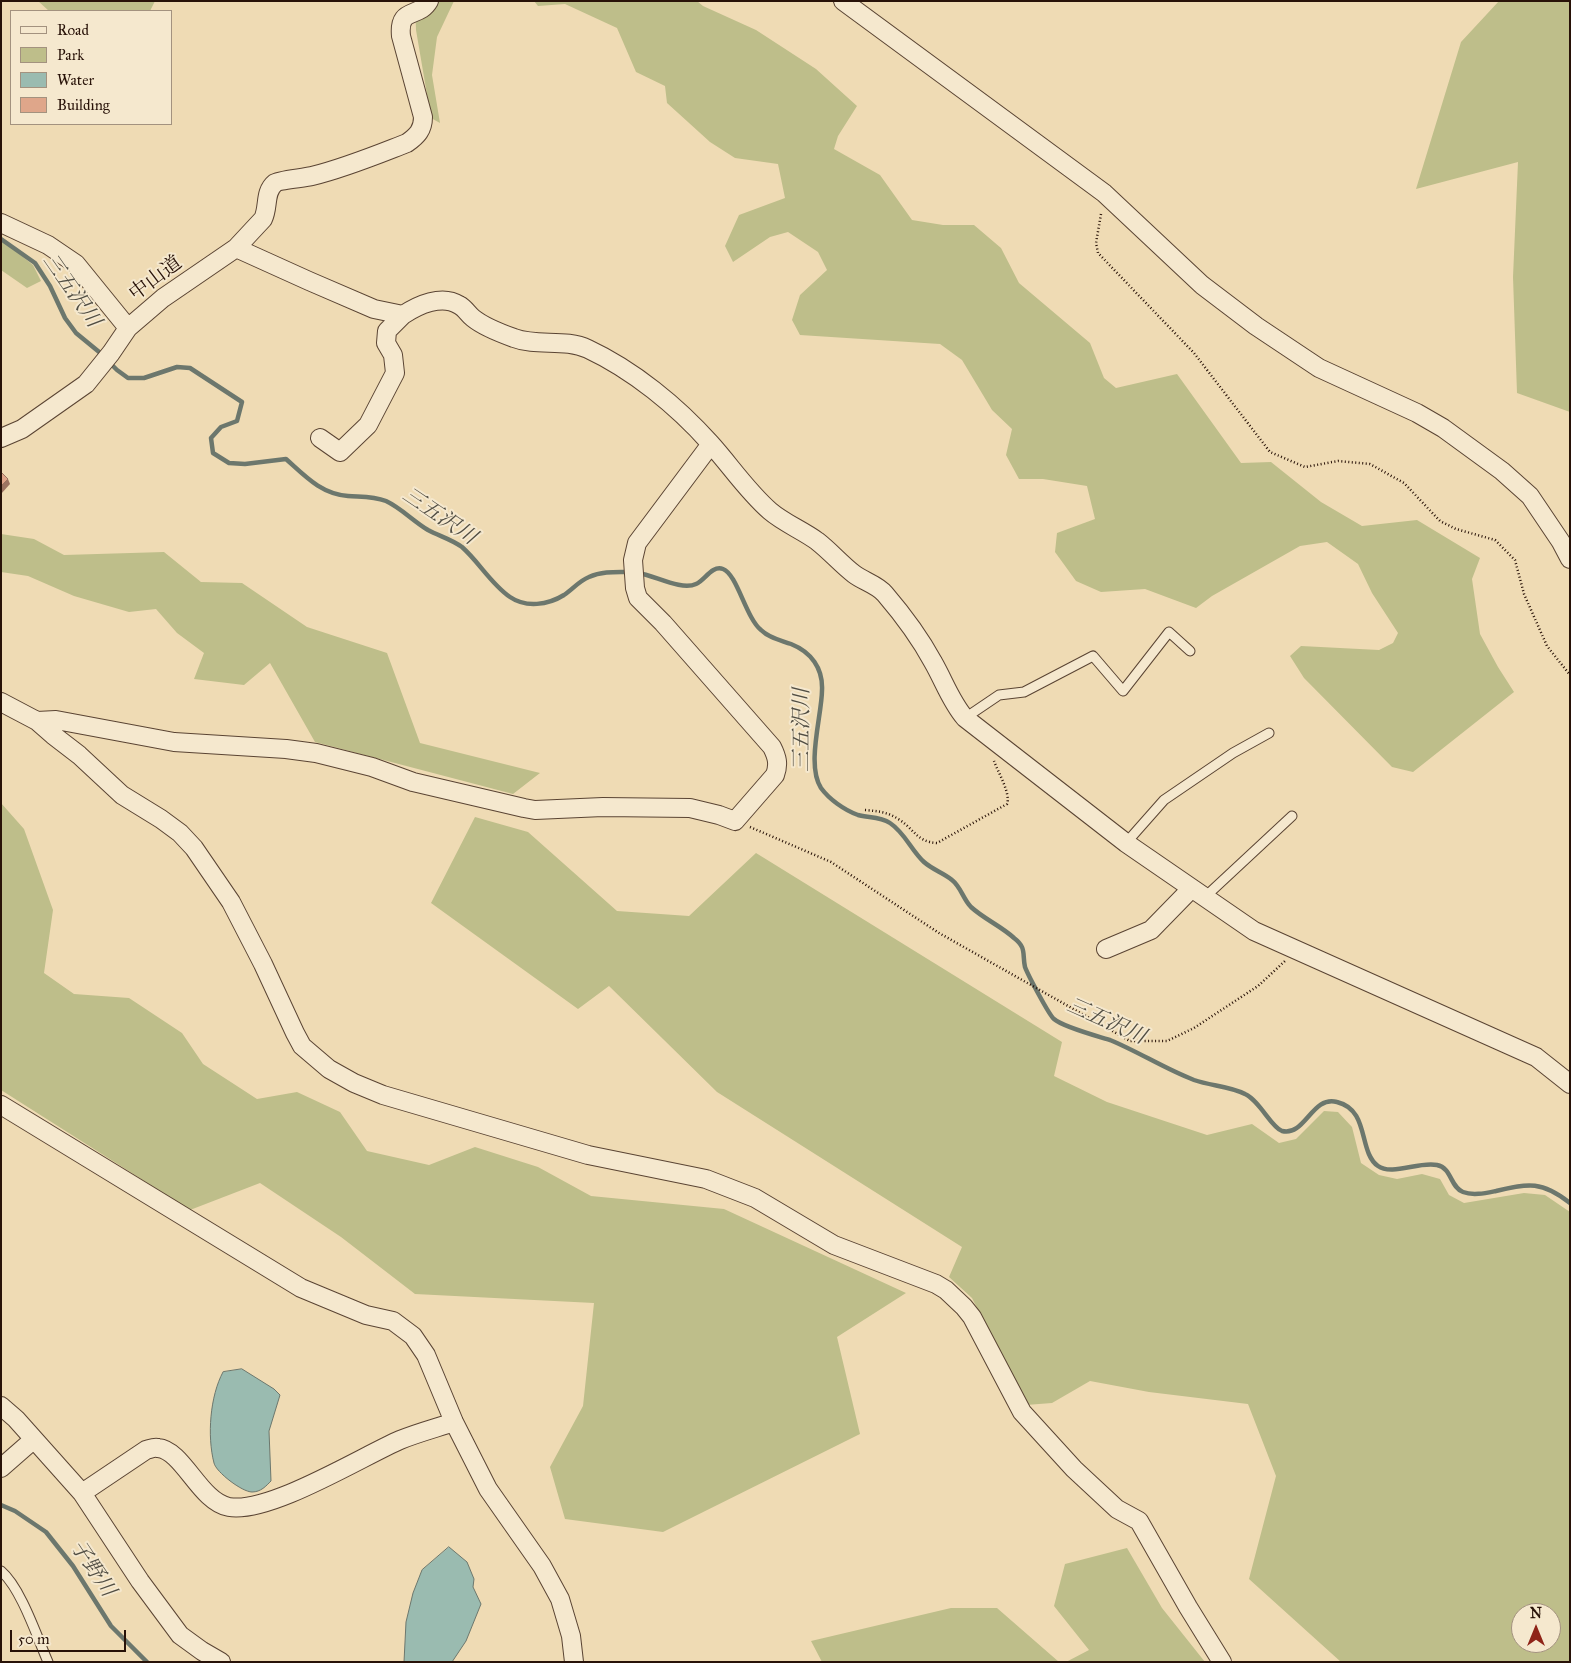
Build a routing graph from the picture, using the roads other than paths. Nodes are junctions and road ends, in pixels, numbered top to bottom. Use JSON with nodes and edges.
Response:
{"nodes":[{"id":1,"x":429,"y":1,"type":"edge"},
{"id":2,"x":843,"y":1,"type":"edge"},
{"id":3,"x":1,"y":223,"type":"edge"},
{"id":4,"x":236,"y":248,"type":"junction"},
{"id":5,"x":403,"y":315,"type":"junction"},
{"id":6,"x":128,"y":328,"type":"junction"},
{"id":7,"x":1,"y":438,"type":"edge"},
{"id":8,"x":320,"y":438,"type":"dead end"},
{"id":9,"x":711,"y":444,"type":"junction"},
{"id":10,"x":1570,"y":559,"type":"edge"},
{"id":11,"x":1190,"y":651,"type":"dead end"},
{"id":12,"x":1,"y":702,"type":"edge"},
{"id":13,"x":965,"y":718,"type":"junction"},
{"id":14,"x":38,"y":721,"type":"junction"},
{"id":15,"x":1269,"y":733,"type":"dead end"},
{"id":16,"x":1292,"y":816,"type":"dead end"},
{"id":17,"x":1126,"y":843,"type":"junction"},
{"id":18,"x":1198,"y":893,"type":"junction"},
{"id":19,"x":1106,"y":949,"type":"dead end"},
{"id":20,"x":1570,"y":1084,"type":"edge"},
{"id":21,"x":1,"y":1105,"type":"edge"},
{"id":22,"x":1,"y":1406,"type":"edge"},
{"id":23,"x":454,"y":1422,"type":"junction"},
{"id":24,"x":33,"y":1440,"type":"junction"},
{"id":25,"x":1,"y":1468,"type":"edge"},
{"id":26,"x":82,"y":1493,"type":"junction"},
{"id":27,"x":1,"y":1571,"type":"edge"},
{"id":28,"x":48,"y":1662,"type":"edge"},
{"id":29,"x":221,"y":1662,"type":"edge"},
{"id":30,"x":574,"y":1662,"type":"edge"},
{"id":31,"x":1222,"y":1662,"type":"edge"}],
"edges":[{"from":1,"to":4,"type":"street","name":"中山道"},
{"from":2,"to":10,"type":"street"},
{"from":3,"to":6,"type":"street"},
{"from":4,"to":5,"type":"street"},
{"from":4,"to":6,"type":"street","name":"中山道"},
{"from":5,"to":8,"type":"street"},
{"from":5,"to":9,"type":"street"},
{"from":6,"to":7,"type":"street","name":"中山道"},
{"from":9,"to":13,"type":"street"},
{"from":9,"to":14,"type":"street"},
{"from":11,"to":13,"type":"lane"},
{"from":12,"to":14,"type":"street"},
{"from":13,"to":17,"type":"street"},
{"from":14,"to":31,"type":"street"},
{"from":15,"to":17,"type":"lane"},
{"from":16,"to":18,"type":"lane"},
{"from":17,"to":18,"type":"street"},
{"from":18,"to":19,"type":"street"},
{"from":18,"to":20,"type":"street"},
{"from":21,"to":23,"type":"street"},
{"from":22,"to":24,"type":"street"},
{"from":23,"to":26,"type":"street"},
{"from":23,"to":30,"type":"street"},
{"from":24,"to":25,"type":"street"},
{"from":24,"to":26,"type":"street"},
{"from":26,"to":29,"type":"street"},
{"from":27,"to":28,"type":"lane"}]}
